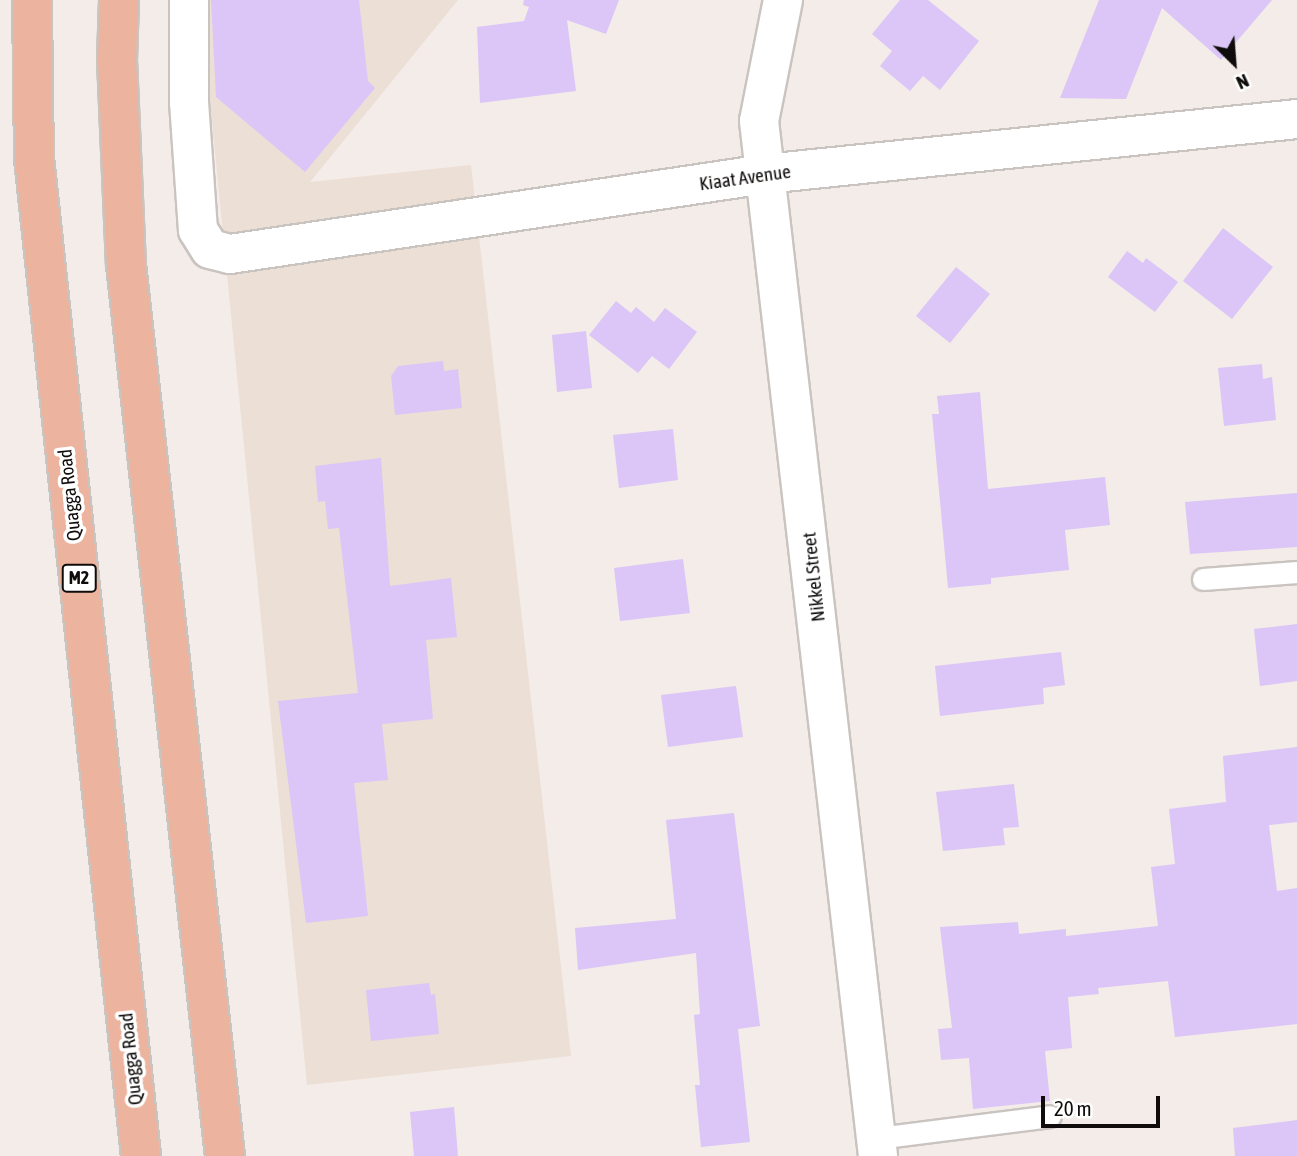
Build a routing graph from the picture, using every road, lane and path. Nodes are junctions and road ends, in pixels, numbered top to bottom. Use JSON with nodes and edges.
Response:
{"nodes":[{"id":1,"x":32,"y":0,"type":"edge"},
{"id":2,"x":119,"y":0,"type":"edge"},
{"id":3,"x":189,"y":0,"type":"edge"},
{"id":4,"x":783,"y":0,"type":"edge"},
{"id":5,"x":1297,"y":119,"type":"edge"},
{"id":6,"x":765,"y":174,"type":"junction"},
{"id":7,"x":1297,"y":572,"type":"edge"},
{"id":8,"x":1203,"y":579,"type":"dead end"},
{"id":9,"x":1049,"y":1116,"type":"dead end"},
{"id":10,"x":878,"y":1147,"type":"edge"},
{"id":11,"x":141,"y":1156,"type":"edge"},
{"id":12,"x":225,"y":1156,"type":"edge"}],
"edges":[{"from":1,"to":11,"type":"main road","name":"Quagga Road","number":"M2"},
{"from":2,"to":12,"type":"main road"},
{"from":3,"to":6,"type":"street","name":"Kiaat Avenue"},
{"from":4,"to":6,"type":"street","name":"Nikkel Street"},
{"from":5,"to":6,"type":"street","name":"Kiaat Avenue"},
{"from":6,"to":10,"type":"street","name":"Nikkel Street"},
{"from":7,"to":8,"type":"lane"},
{"from":9,"to":10,"type":"lane"}]}
